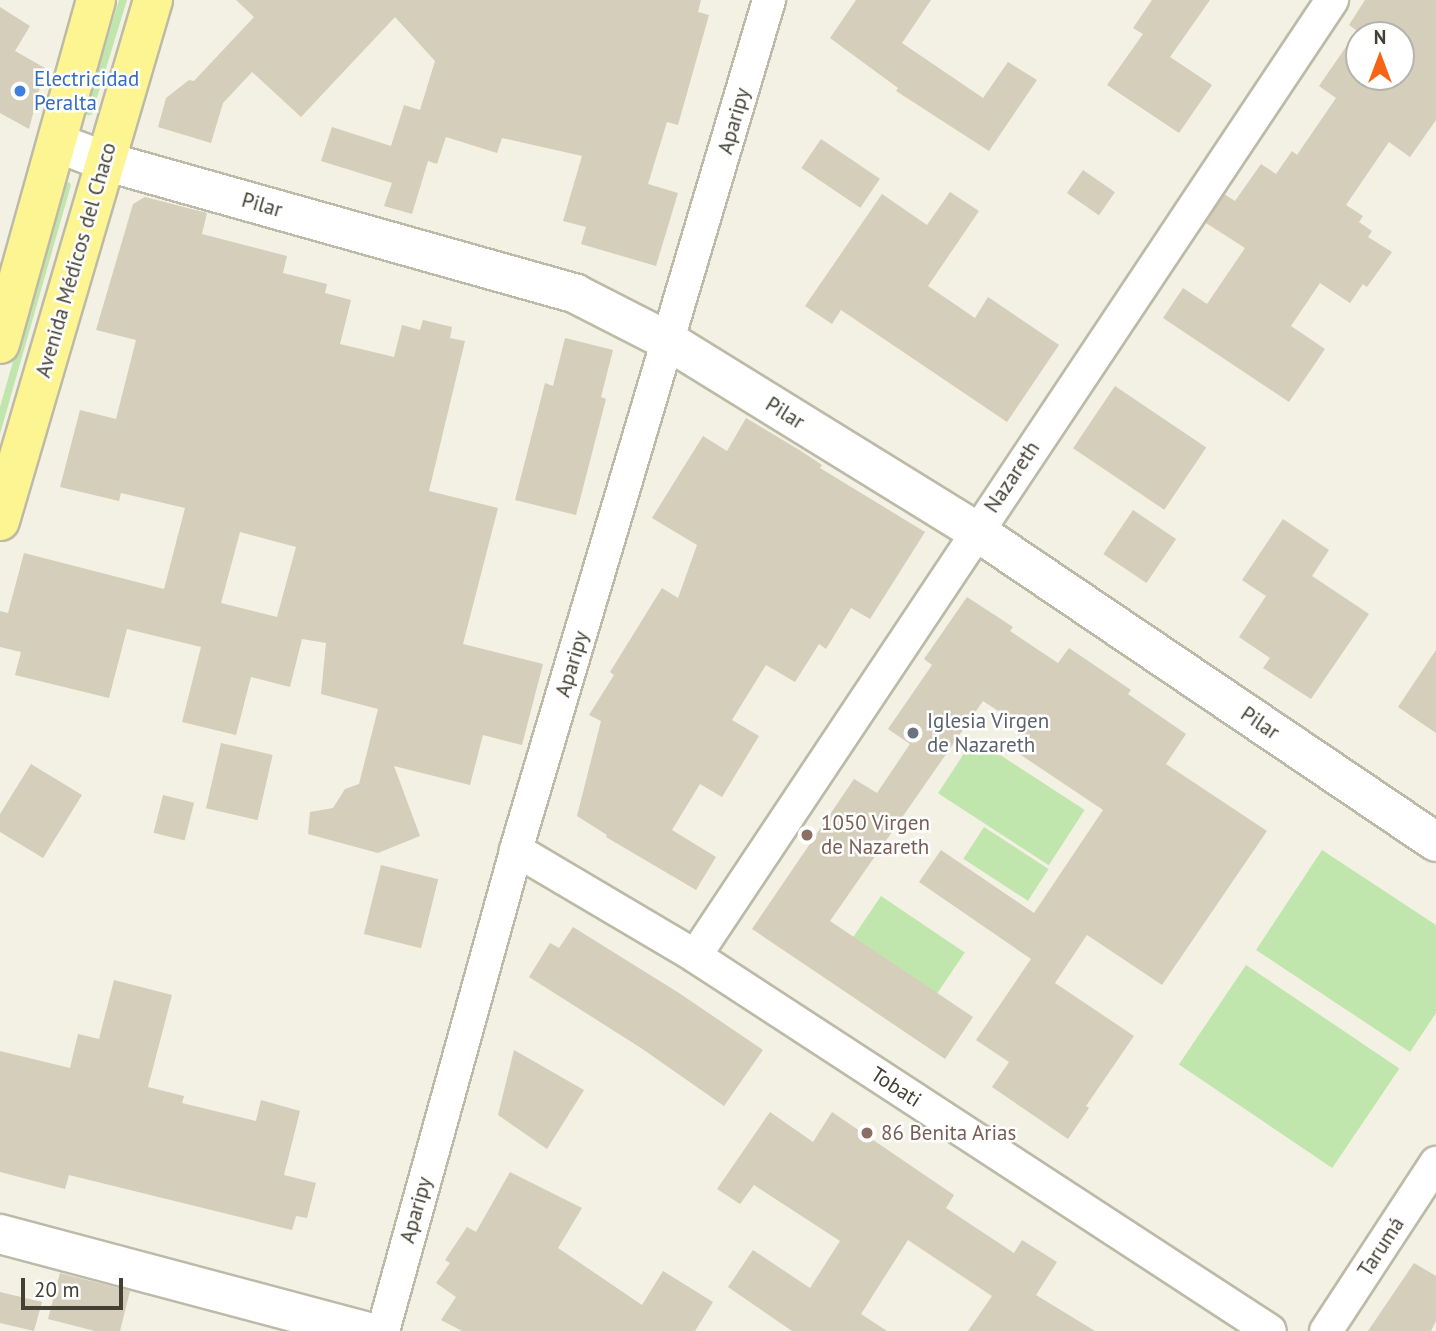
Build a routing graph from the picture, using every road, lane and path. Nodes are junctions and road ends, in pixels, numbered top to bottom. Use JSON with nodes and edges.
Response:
{"nodes":[{"id":1,"x":96,"y":0,"type":"edge"},
{"id":2,"x":153,"y":0,"type":"edge"},
{"id":3,"x":769,"y":0,"type":"edge"},
{"id":4,"x":1332,"y":0,"type":"edge"},
{"id":5,"x":58,"y":143,"type":"junction"},
{"id":6,"x":104,"y":161,"type":"junction"},
{"id":7,"x":670,"y":342,"type":"junction"},
{"id":8,"x":0,"y":344,"type":"edge"},
{"id":9,"x":0,"y":520,"type":"edge"},
{"id":10,"x":976,"y":531,"type":"junction"},
{"id":11,"x":1436,"y":842,"type":"edge"},
{"id":12,"x":516,"y":850,"type":"junction"},
{"id":13,"x":695,"y":956,"type":"junction"},
{"id":14,"x":1436,"y":1163,"type":"edge"},
{"id":15,"x":0,"y":1234,"type":"edge"},
{"id":16,"x":365,"y":1331,"type":"edge"},
{"id":17,"x":383,"y":1331,"type":"edge"},
{"id":18,"x":1270,"y":1331,"type":"edge"},
{"id":19,"x":1326,"y":1331,"type":"edge"}],
"edges":[{"from":1,"to":5,"type":"main road"},
{"from":2,"to":6,"type":"main road","name":"Avenida Médicos del Chaco"},
{"from":3,"to":7,"type":"street","name":"Aparipy"},
{"from":4,"to":10,"type":"street","name":"Nazareth"},
{"from":5,"to":6,"type":"street","name":"Pilar"},
{"from":5,"to":8,"type":"main road"},
{"from":6,"to":7,"type":"street","name":"Pilar"},
{"from":6,"to":9,"type":"main road","name":"Avenida Médicos del Chaco"},
{"from":7,"to":10,"type":"street","name":"Pilar"},
{"from":7,"to":12,"type":"street","name":"Aparipy"},
{"from":10,"to":11,"type":"street","name":"Pilar"},
{"from":10,"to":13,"type":"street","name":"Nazareth"},
{"from":12,"to":13,"type":"street","name":"Tobati"},
{"from":12,"to":17,"type":"street","name":"Aparipy"},
{"from":13,"to":18,"type":"street","name":"Tobati"},
{"from":14,"to":19,"type":"street","name":"Tarumá"},
{"from":15,"to":16,"type":"street"}]}
